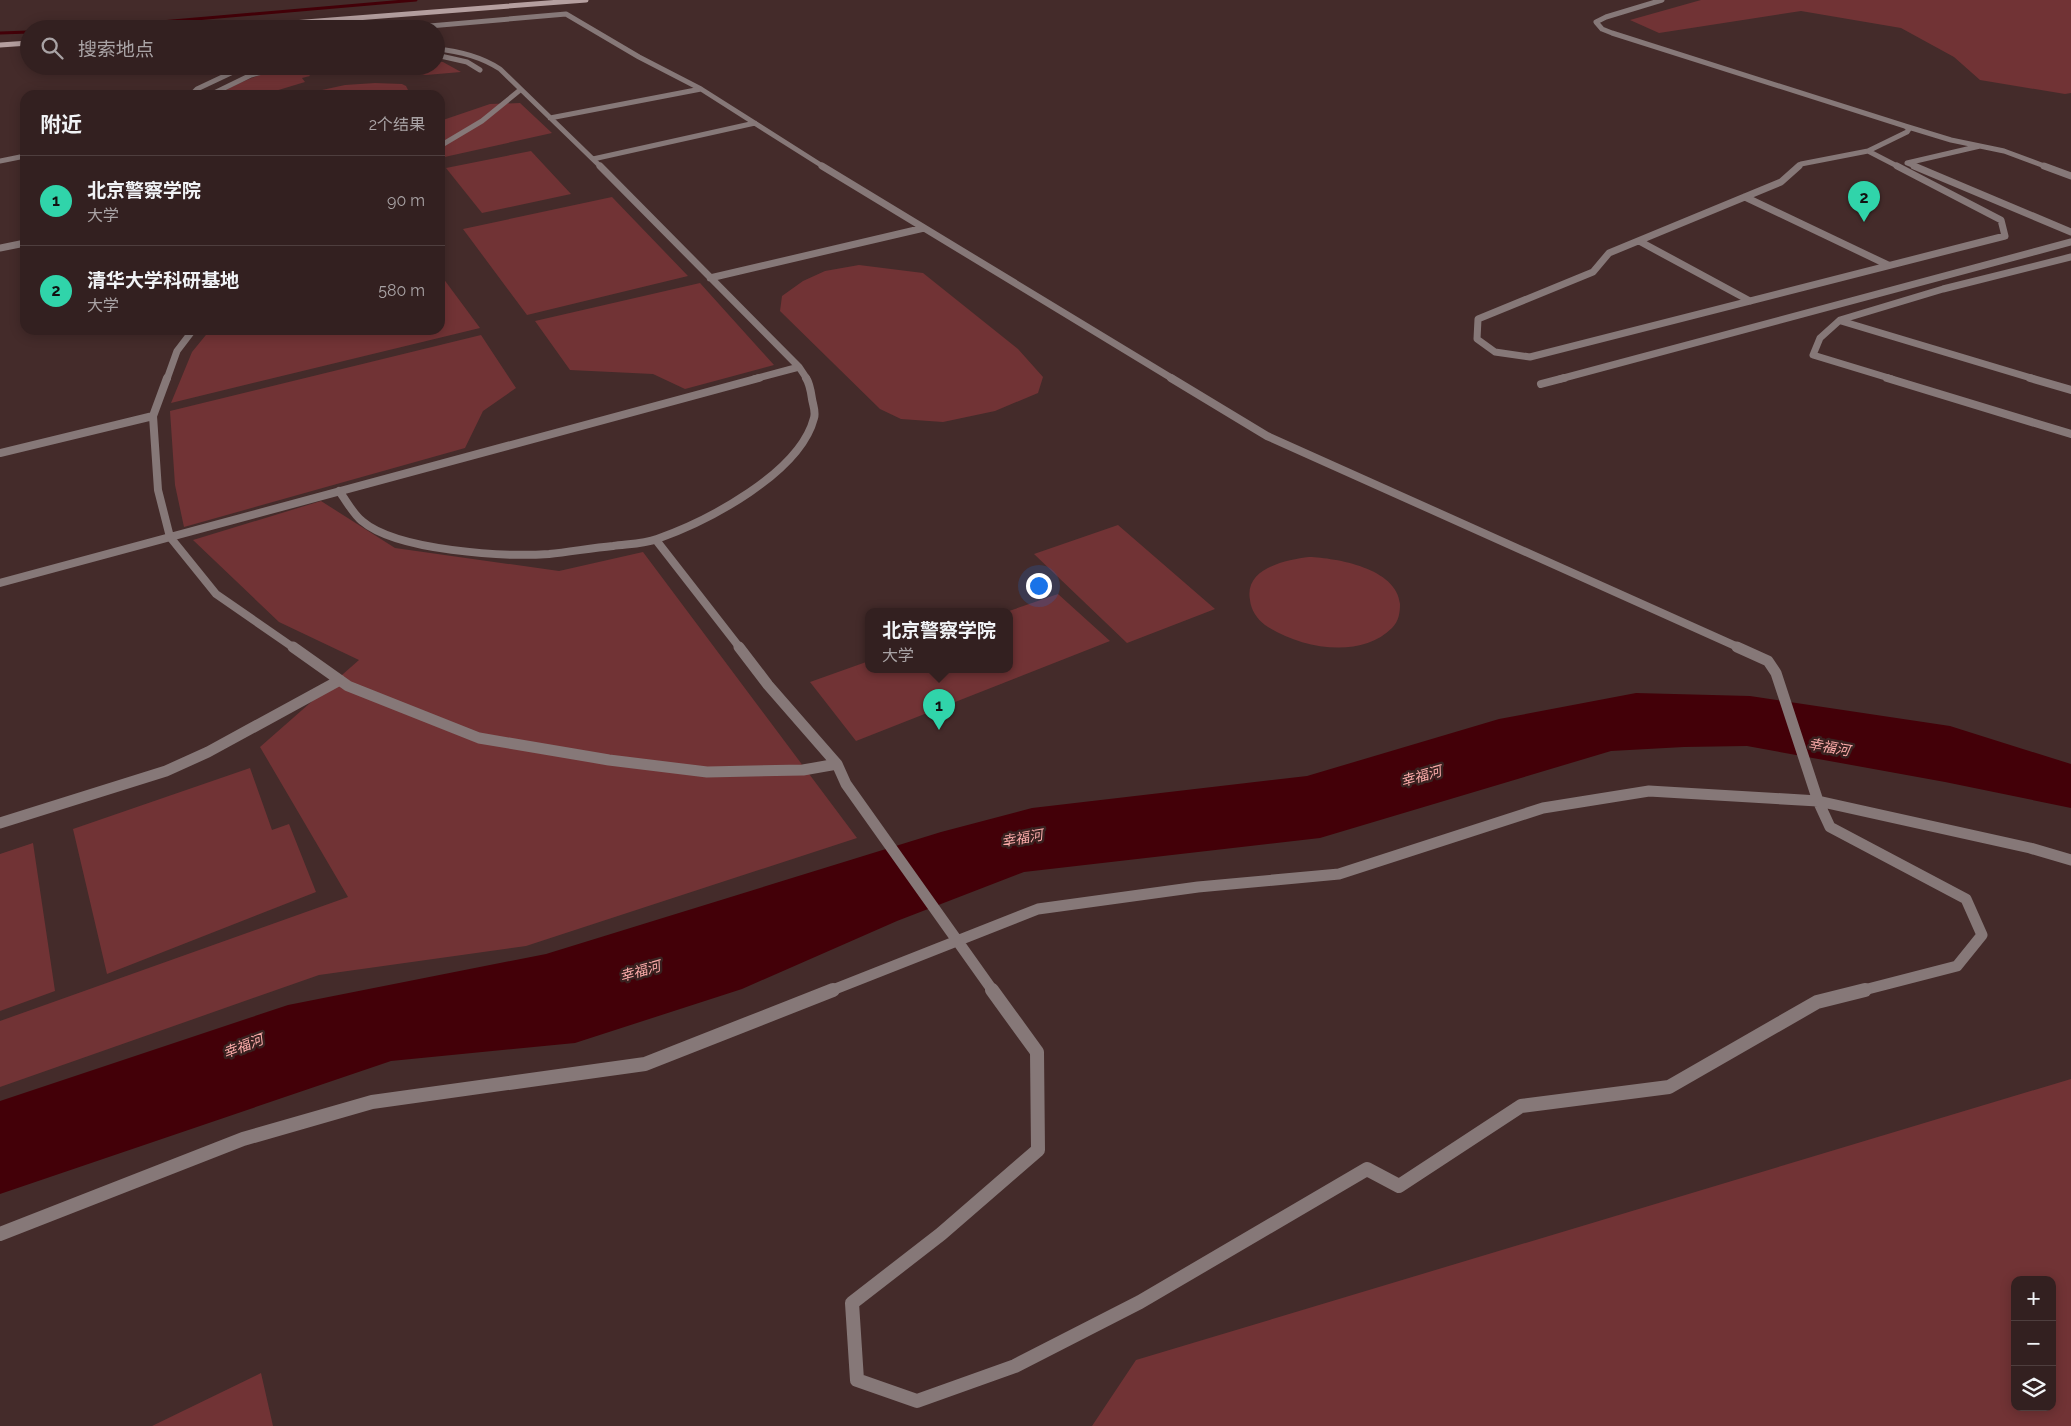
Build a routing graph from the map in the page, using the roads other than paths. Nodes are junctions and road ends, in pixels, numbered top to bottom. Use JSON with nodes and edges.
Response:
{"nodes":[{"id":1,"x":586,"y":0,"type":"edge"},
{"id":2,"x":1662,"y":0,"type":"edge"},
{"id":3,"x":328,"y":20,"type":"edge"},
{"id":4,"x":445,"y":25,"type":"edge"},
{"id":5,"x":20,"y":44,"type":"edge"},
{"id":6,"x":0,"y":45,"type":"edge"},
{"id":7,"x":445,"y":50,"type":"edge"},
{"id":8,"x":445,"y":58,"type":"edge"},
{"id":9,"x":480,"y":70,"type":"dead end"},
{"id":10,"x":227,"y":75,"type":"edge"},
{"id":11,"x":251,"y":75,"type":"edge"},
{"id":12,"x":701,"y":89,"type":"junction"},
{"id":13,"x":196,"y":90,"type":"edge"},
{"id":14,"x":220,"y":90,"type":"edge"},
{"id":15,"x":520,"y":90,"type":"junction"},
{"id":16,"x":550,"y":118,"type":"junction"},
{"id":17,"x":754,"y":123,"type":"junction"},
{"id":18,"x":1905,"y":126,"type":"junction"},
{"id":19,"x":445,"y":144,"type":"edge"},
{"id":20,"x":1980,"y":146,"type":"junction"},
{"id":21,"x":1868,"y":151,"type":"junction"},
{"id":22,"x":20,"y":157,"type":"edge"},
{"id":23,"x":593,"y":159,"type":"junction"},
{"id":24,"x":0,"y":161,"type":"edge"},
{"id":25,"x":2071,"y":176,"type":"edge"},
{"id":26,"x":1745,"y":197,"type":"junction"},
{"id":27,"x":924,"y":228,"type":"junction"},
{"id":28,"x":2071,"y":232,"type":"edge"},
{"id":29,"x":1639,"y":241,"type":"junction"},
{"id":30,"x":2071,"y":242,"type":"edge"},
{"id":31,"x":20,"y":244,"type":"edge"},
{"id":32,"x":0,"y":248,"type":"edge"},
{"id":33,"x":2071,"y":257,"type":"edge"},
{"id":34,"x":1888,"y":266,"type":"junction"},
{"id":35,"x":710,"y":278,"type":"junction"},
{"id":36,"x":1750,"y":301,"type":"junction"},
{"id":37,"x":1840,"y":320,"type":"junction"},
{"id":38,"x":190,"y":335,"type":"edge"},
{"id":39,"x":799,"y":368,"type":"junction"},
{"id":40,"x":1540,"y":384,"type":"dead end"},
{"id":41,"x":2071,"y":390,"type":"edge"},
{"id":42,"x":153,"y":416,"type":"junction"},
{"id":43,"x":2071,"y":434,"type":"edge"},
{"id":44,"x":0,"y":453,"type":"edge"},
{"id":45,"x":339,"y":491,"type":"junction"},
{"id":46,"x":170,"y":537,"type":"junction"},
{"id":47,"x":656,"y":540,"type":"junction"},
{"id":48,"x":0,"y":583,"type":"edge"},
{"id":49,"x":340,"y":680,"type":"junction"},
{"id":50,"x":837,"y":764,"type":"junction"},
{"id":51,"x":1818,"y":802,"type":"junction"},
{"id":52,"x":0,"y":823,"type":"edge"},
{"id":53,"x":2071,"y":860,"type":"edge"},
{"id":54,"x":958,"y":940,"type":"junction"},
{"id":55,"x":0,"y":1234,"type":"edge"}],
"edges":[{"from":1,"to":3,"type":"main road"},
{"from":2,"to":18,"type":"street"},
{"from":4,"to":12,"type":"street"},
{"from":5,"to":6,"type":"main road"},
{"from":7,"to":15,"type":"street"},
{"from":8,"to":9,"type":"street"},
{"from":10,"to":13,"type":"street"},
{"from":11,"to":14,"type":"street"},
{"from":12,"to":16,"type":"street"},
{"from":12,"to":17,"type":"street"},
{"from":15,"to":16,"type":"street"},
{"from":15,"to":19,"type":"street"},
{"from":16,"to":23,"type":"street"},
{"from":17,"to":23,"type":"street"},
{"from":17,"to":27,"type":"street"},
{"from":18,"to":20,"type":"street"},
{"from":18,"to":21,"type":"street"},
{"from":20,"to":25,"type":"street"},
{"from":20,"to":28,"type":"street"},
{"from":21,"to":26,"type":"street"},
{"from":21,"to":34,"type":"street"},
{"from":22,"to":24,"type":"street"},
{"from":23,"to":35,"type":"street"},
{"from":26,"to":29,"type":"street"},
{"from":26,"to":34,"type":"street"},
{"from":27,"to":35,"type":"street"},
{"from":27,"to":51,"type":"street"},
{"from":29,"to":36,"type":"street"},
{"from":29,"to":36,"type":"street"},
{"from":30,"to":40,"type":"street"},
{"from":31,"to":32,"type":"street"},
{"from":33,"to":37,"type":"street"},
{"from":34,"to":36,"type":"street"},
{"from":35,"to":39,"type":"street"},
{"from":37,"to":41,"type":"street"},
{"from":37,"to":43,"type":"street"},
{"from":38,"to":42,"type":"street"},
{"from":39,"to":45,"type":"street"},
{"from":39,"to":47,"type":"street"},
{"from":42,"to":44,"type":"street"},
{"from":42,"to":46,"type":"street"},
{"from":45,"to":46,"type":"street"},
{"from":45,"to":47,"type":"street"},
{"from":46,"to":48,"type":"street"},
{"from":46,"to":49,"type":"street"},
{"from":47,"to":50,"type":"street"},
{"from":49,"to":50,"type":"street"},
{"from":49,"to":52,"type":"street"},
{"from":50,"to":54,"type":"street"},
{"from":51,"to":53,"type":"street"},
{"from":51,"to":54,"type":"street"},
{"from":51,"to":54,"type":"street"},
{"from":54,"to":55,"type":"street"}]}
